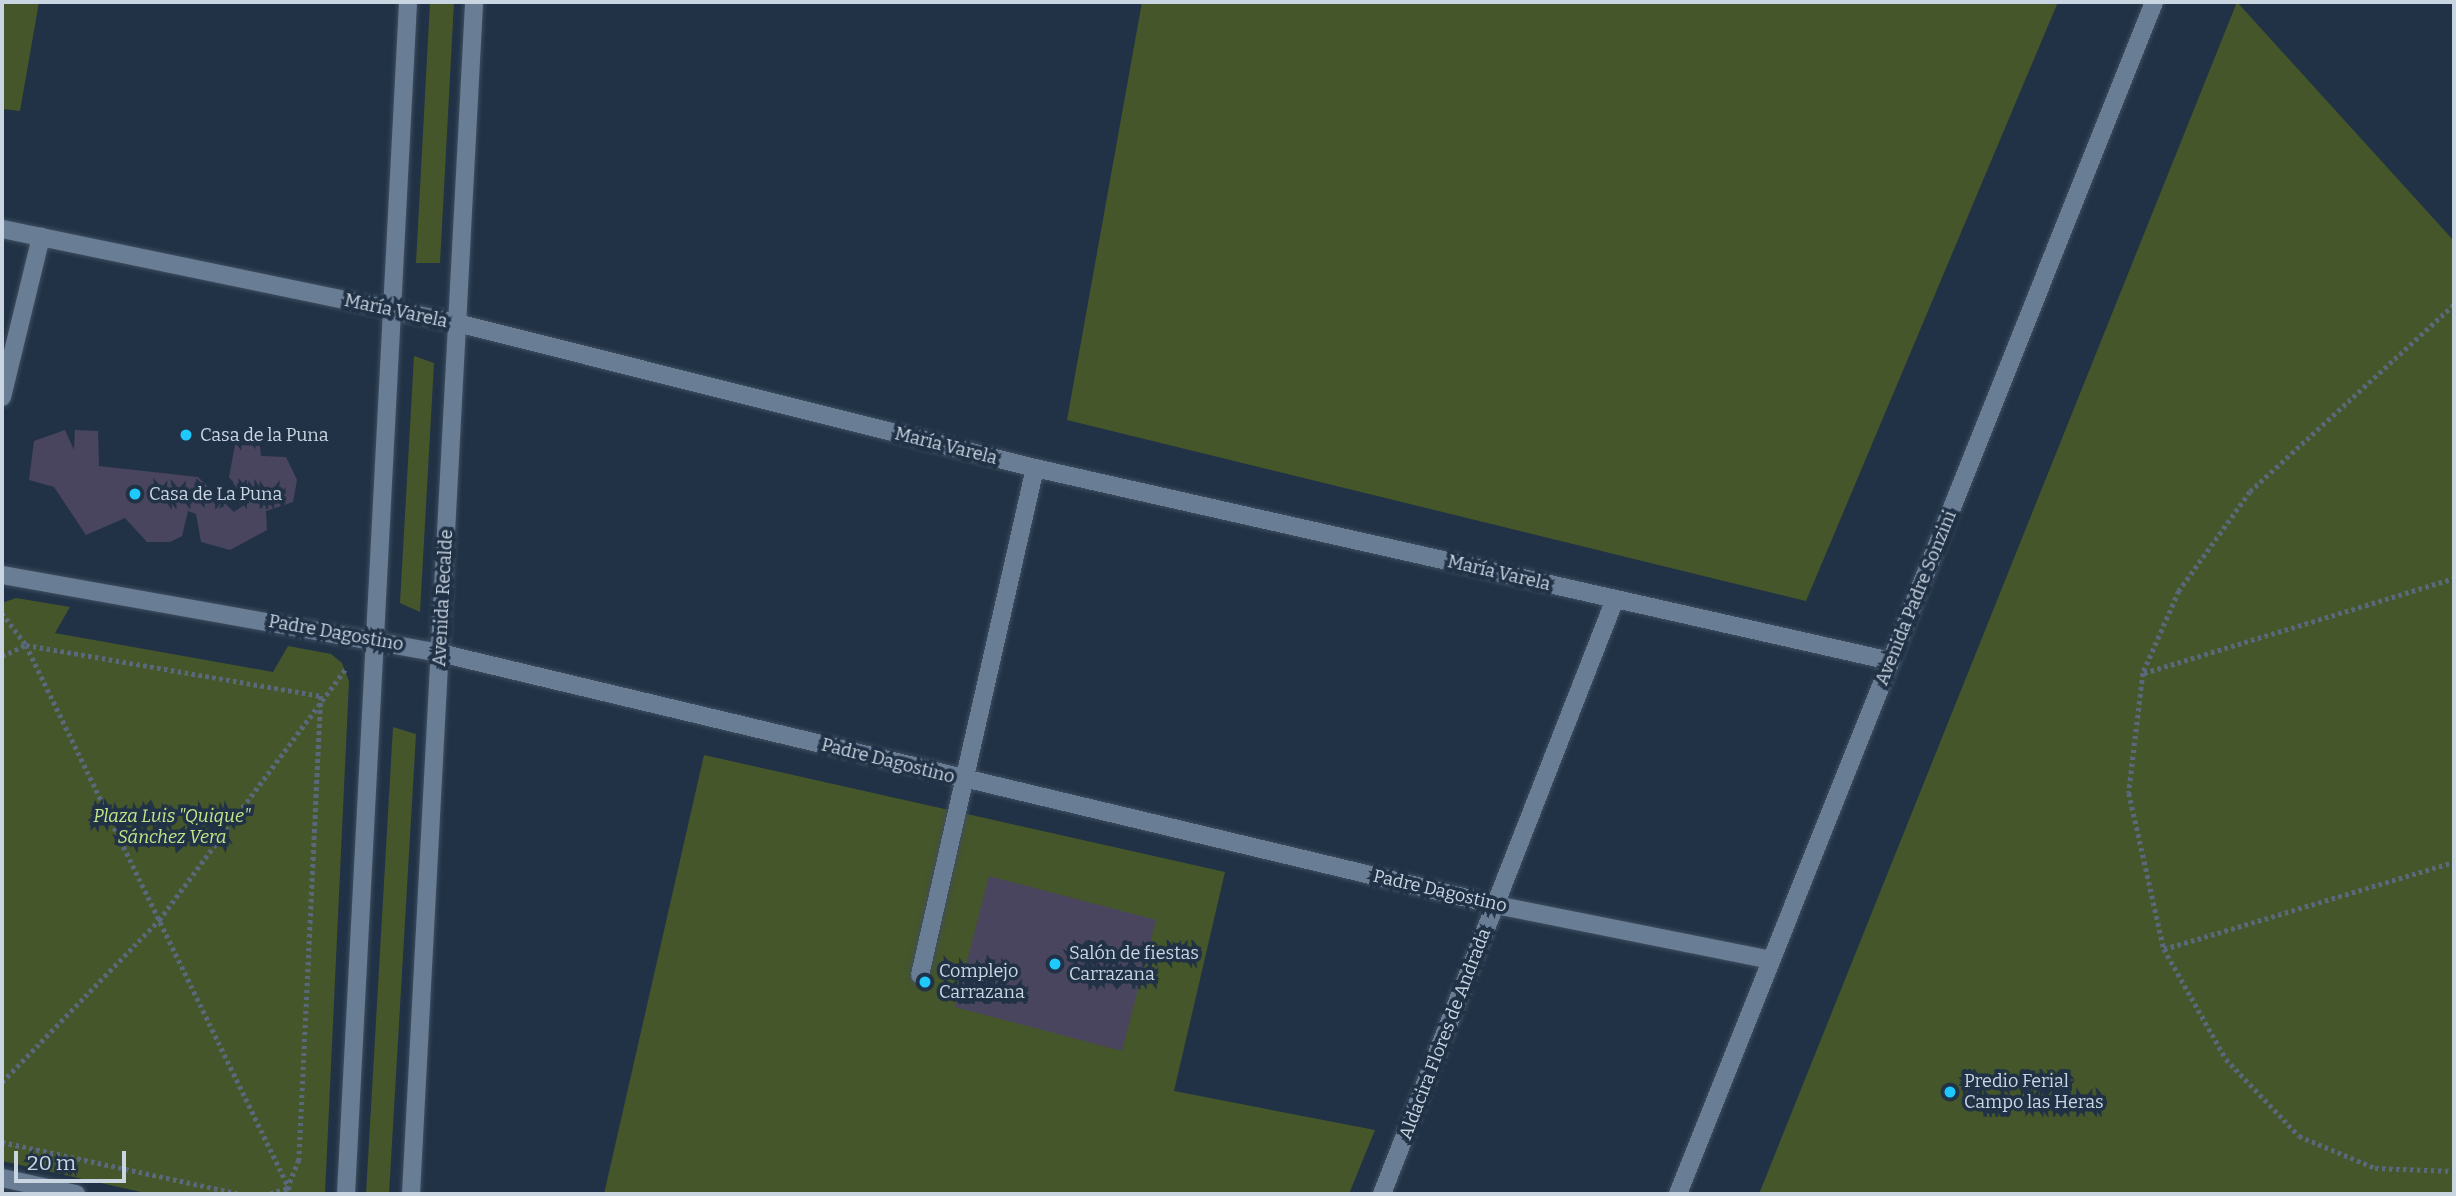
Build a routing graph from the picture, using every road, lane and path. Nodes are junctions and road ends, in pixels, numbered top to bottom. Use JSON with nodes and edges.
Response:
{"nodes":[{"id":1,"x":408,"y":2,"type":"edge"},
{"id":2,"x":474,"y":2,"type":"edge"},
{"id":3,"x":2154,"y":2,"type":"edge"},
{"id":4,"x":2,"y":229,"type":"edge"},
{"id":5,"x":41,"y":237,"type":"junction"},
{"id":6,"x":2454,"y":306,"type":"edge"},
{"id":7,"x":392,"y":310,"type":"junction"},
{"id":8,"x":457,"y":323,"type":"junction"},
{"id":9,"x":2,"y":397,"type":"edge"},
{"id":10,"x":1035,"y":468,"type":"junction"},
{"id":11,"x":2,"y":575,"type":"edge"},
{"id":12,"x":2454,"y":578,"type":"edge"},
{"id":13,"x":1615,"y":600,"type":"junction"},
{"id":14,"x":2,"y":613,"type":"edge"},
{"id":15,"x":375,"y":639,"type":"junction"},
{"id":16,"x":26,"y":645,"type":"junction"},
{"id":17,"x":440,"y":653,"type":"junction"},
{"id":18,"x":2,"y":656,"type":"edge"},
{"id":19,"x":1891,"y":662,"type":"junction"},
{"id":20,"x":2143,"y":673,"type":"junction"},
{"id":21,"x":321,"y":696,"type":"junction"},
{"id":22,"x":964,"y":779,"type":"junction"},
{"id":23,"x":2454,"y":862,"type":"edge"},
{"id":24,"x":1496,"y":905,"type":"junction"},
{"id":25,"x":159,"y":920,"type":"junction"},
{"id":26,"x":2164,"y":949,"type":"junction"},
{"id":27,"x":1771,"y":960,"type":"junction"},
{"id":28,"x":920,"y":975,"type":"dead end"},
{"id":29,"x":2,"y":1082,"type":"edge"},
{"id":30,"x":2,"y":1142,"type":"edge"},
{"id":31,"x":2454,"y":1171,"type":"edge"},
{"id":32,"x":2,"y":1178,"type":"edge"},
{"id":33,"x":287,"y":1189,"type":"junction"},
{"id":34,"x":76,"y":1194,"type":"edge"},
{"id":35,"x":241,"y":1194,"type":"edge"},
{"id":36,"x":271,"y":1194,"type":"edge"},
{"id":37,"x":292,"y":1194,"type":"edge"},
{"id":38,"x":346,"y":1194,"type":"edge"},
{"id":39,"x":411,"y":1194,"type":"edge"},
{"id":40,"x":1382,"y":1194,"type":"edge"},
{"id":41,"x":1678,"y":1194,"type":"edge"}],
"edges":[{"from":1,"to":7,"type":"street"},
{"from":2,"to":8,"type":"street","name":"Avenida Recalde"},
{"from":3,"to":19,"type":"street","name":"Avenida Padre Sonzini"},
{"from":4,"to":5,"type":"street","name":"María Varela"},
{"from":5,"to":7,"type":"street","name":"María Varela"},
{"from":5,"to":9,"type":"street"},
{"from":6,"to":20,"type":"path"},
{"from":7,"to":8,"type":"street","name":"María Varela"},
{"from":7,"to":15,"type":"street"},
{"from":8,"to":10,"type":"street","name":"María Varela"},
{"from":8,"to":17,"type":"street","name":"Avenida Recalde"},
{"from":10,"to":13,"type":"street","name":"María Varela"},
{"from":10,"to":22,"type":"street"},
{"from":11,"to":15,"type":"street","name":"Padre Dagostino"},
{"from":12,"to":20,"type":"path"},
{"from":13,"to":19,"type":"street","name":"María Varela"},
{"from":13,"to":24,"type":"street","name":"Aldacira Flores de Andrada"},
{"from":14,"to":16,"type":"path"},
{"from":15,"to":17,"type":"street","name":"Padre Dagostino"},
{"from":15,"to":21,"type":"path"},
{"from":15,"to":38,"type":"street"},
{"from":16,"to":18,"type":"path"},
{"from":16,"to":21,"type":"path"},
{"from":16,"to":25,"type":"path"},
{"from":17,"to":22,"type":"street","name":"Padre Dagostino"},
{"from":17,"to":39,"type":"street","name":"Avenida Recalde"},
{"from":19,"to":27,"type":"street","name":"Avenida Padre Sonzini"},
{"from":20,"to":26,"type":"path"},
{"from":21,"to":25,"type":"path"},
{"from":21,"to":33,"type":"path"},
{"from":22,"to":24,"type":"street","name":"Padre Dagostino"},
{"from":22,"to":28,"type":"street"},
{"from":23,"to":26,"type":"path"},
{"from":24,"to":27,"type":"street","name":"Padre Dagostino"},
{"from":24,"to":40,"type":"street","name":"Aldacira Flores de Andrada"},
{"from":25,"to":29,"type":"path"},
{"from":25,"to":33,"type":"path"},
{"from":26,"to":31,"type":"path"},
{"from":27,"to":41,"type":"street","name":"Avenida Padre Sonzini"},
{"from":30,"to":35,"type":"path"},
{"from":32,"to":34,"type":"street"},
{"from":33,"to":36,"type":"path"},
{"from":33,"to":37,"type":"path"}]}
